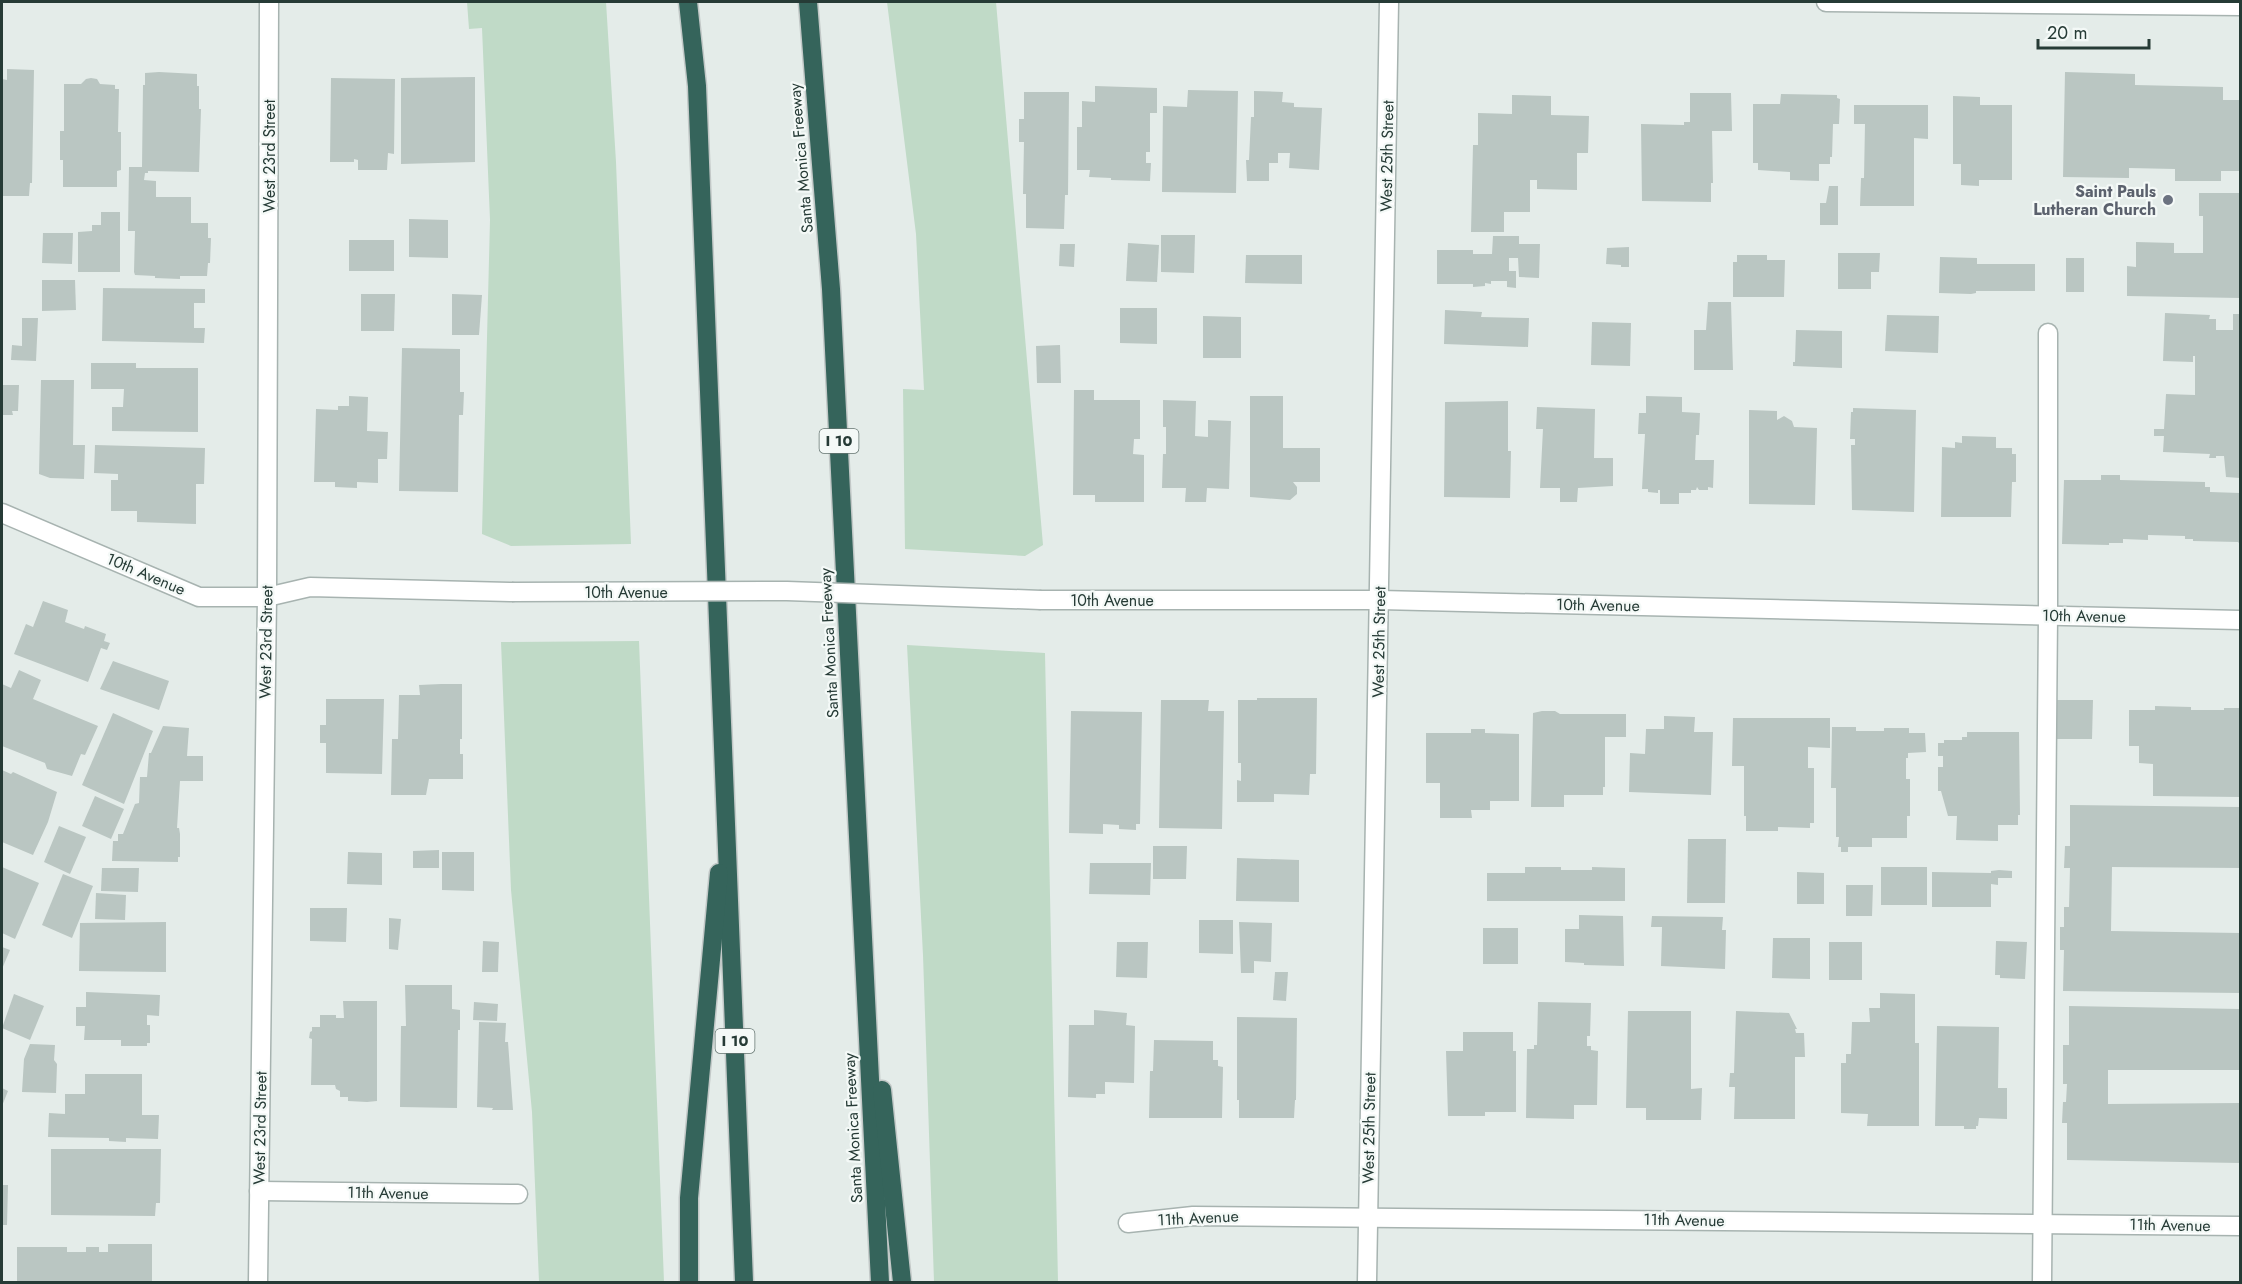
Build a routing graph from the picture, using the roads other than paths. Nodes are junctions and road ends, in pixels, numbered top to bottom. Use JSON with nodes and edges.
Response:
{"nodes":[{"id":1,"x":269,"y":2,"type":"edge"},
{"id":2,"x":688,"y":2,"type":"edge"},
{"id":3,"x":808,"y":2,"type":"edge"},
{"id":4,"x":1389,"y":2,"type":"edge"},
{"id":5,"x":1826,"y":2,"type":"edge"},
{"id":6,"x":2241,"y":6,"type":"edge"},
{"id":7,"x":2048,"y":333,"type":"dead end"},
{"id":8,"x":2,"y":513,"type":"edge"},
{"id":9,"x":267,"y":597,"type":"junction"},
{"id":10,"x":1380,"y":600,"type":"junction"},
{"id":11,"x":2048,"y":615,"type":"junction"},
{"id":12,"x":2241,"y":620,"type":"edge"},
{"id":13,"x":725,"y":800,"type":"junction"},
{"id":14,"x":860,"y":881,"type":"junction"},
{"id":15,"x":259,"y":1191,"type":"junction"},
{"id":16,"x":518,"y":1194,"type":"dead end"},
{"id":17,"x":1368,"y":1216,"type":"junction"},
{"id":18,"x":1128,"y":1223,"type":"dead end"},
{"id":19,"x":2043,"y":1224,"type":"junction"},
{"id":20,"x":2241,"y":1226,"type":"edge"},
{"id":21,"x":258,"y":1282,"type":"edge"},
{"id":22,"x":689,"y":1282,"type":"edge"},
{"id":23,"x":744,"y":1282,"type":"edge"},
{"id":24,"x":880,"y":1282,"type":"edge"},
{"id":25,"x":902,"y":1282,"type":"edge"},
{"id":26,"x":1367,"y":1282,"type":"edge"},
{"id":27,"x":2042,"y":1282,"type":"edge"}],
"edges":[{"from":1,"to":9,"type":"street","name":"West 23rd Street"},
{"from":2,"to":13,"type":"highway","number":"I 10"},
{"from":3,"to":14,"type":"highway","name":"Santa Monica Freeway","number":"I 10"},
{"from":4,"to":10,"type":"street","name":"West 25th Street"},
{"from":5,"to":6,"type":"street"},
{"from":7,"to":11,"type":"street"},
{"from":8,"to":9,"type":"street","name":"10th Avenue"},
{"from":9,"to":10,"type":"street","name":"10th Avenue","bridge":true},
{"from":9,"to":15,"type":"street","name":"West 23rd Street"},
{"from":10,"to":11,"type":"street","name":"10th Avenue"},
{"from":10,"to":17,"type":"street","name":"West 25th Street"},
{"from":11,"to":12,"type":"street","name":"10th Avenue"},
{"from":11,"to":19,"type":"street"},
{"from":13,"to":22,"type":"highway"},
{"from":13,"to":23,"type":"highway","number":"I 10"},
{"from":14,"to":24,"type":"highway","name":"Santa Monica Freeway","number":"I 10"},
{"from":14,"to":25,"type":"highway"},
{"from":15,"to":16,"type":"street","name":"11th Avenue"},
{"from":15,"to":21,"type":"street","name":"West 23rd Street"},
{"from":17,"to":18,"type":"street","name":"11th Avenue"},
{"from":17,"to":19,"type":"street","name":"11th Avenue"},
{"from":17,"to":26,"type":"street","name":"West 25th Street"},
{"from":19,"to":20,"type":"street","name":"11th Avenue"},
{"from":19,"to":27,"type":"street"}]}
